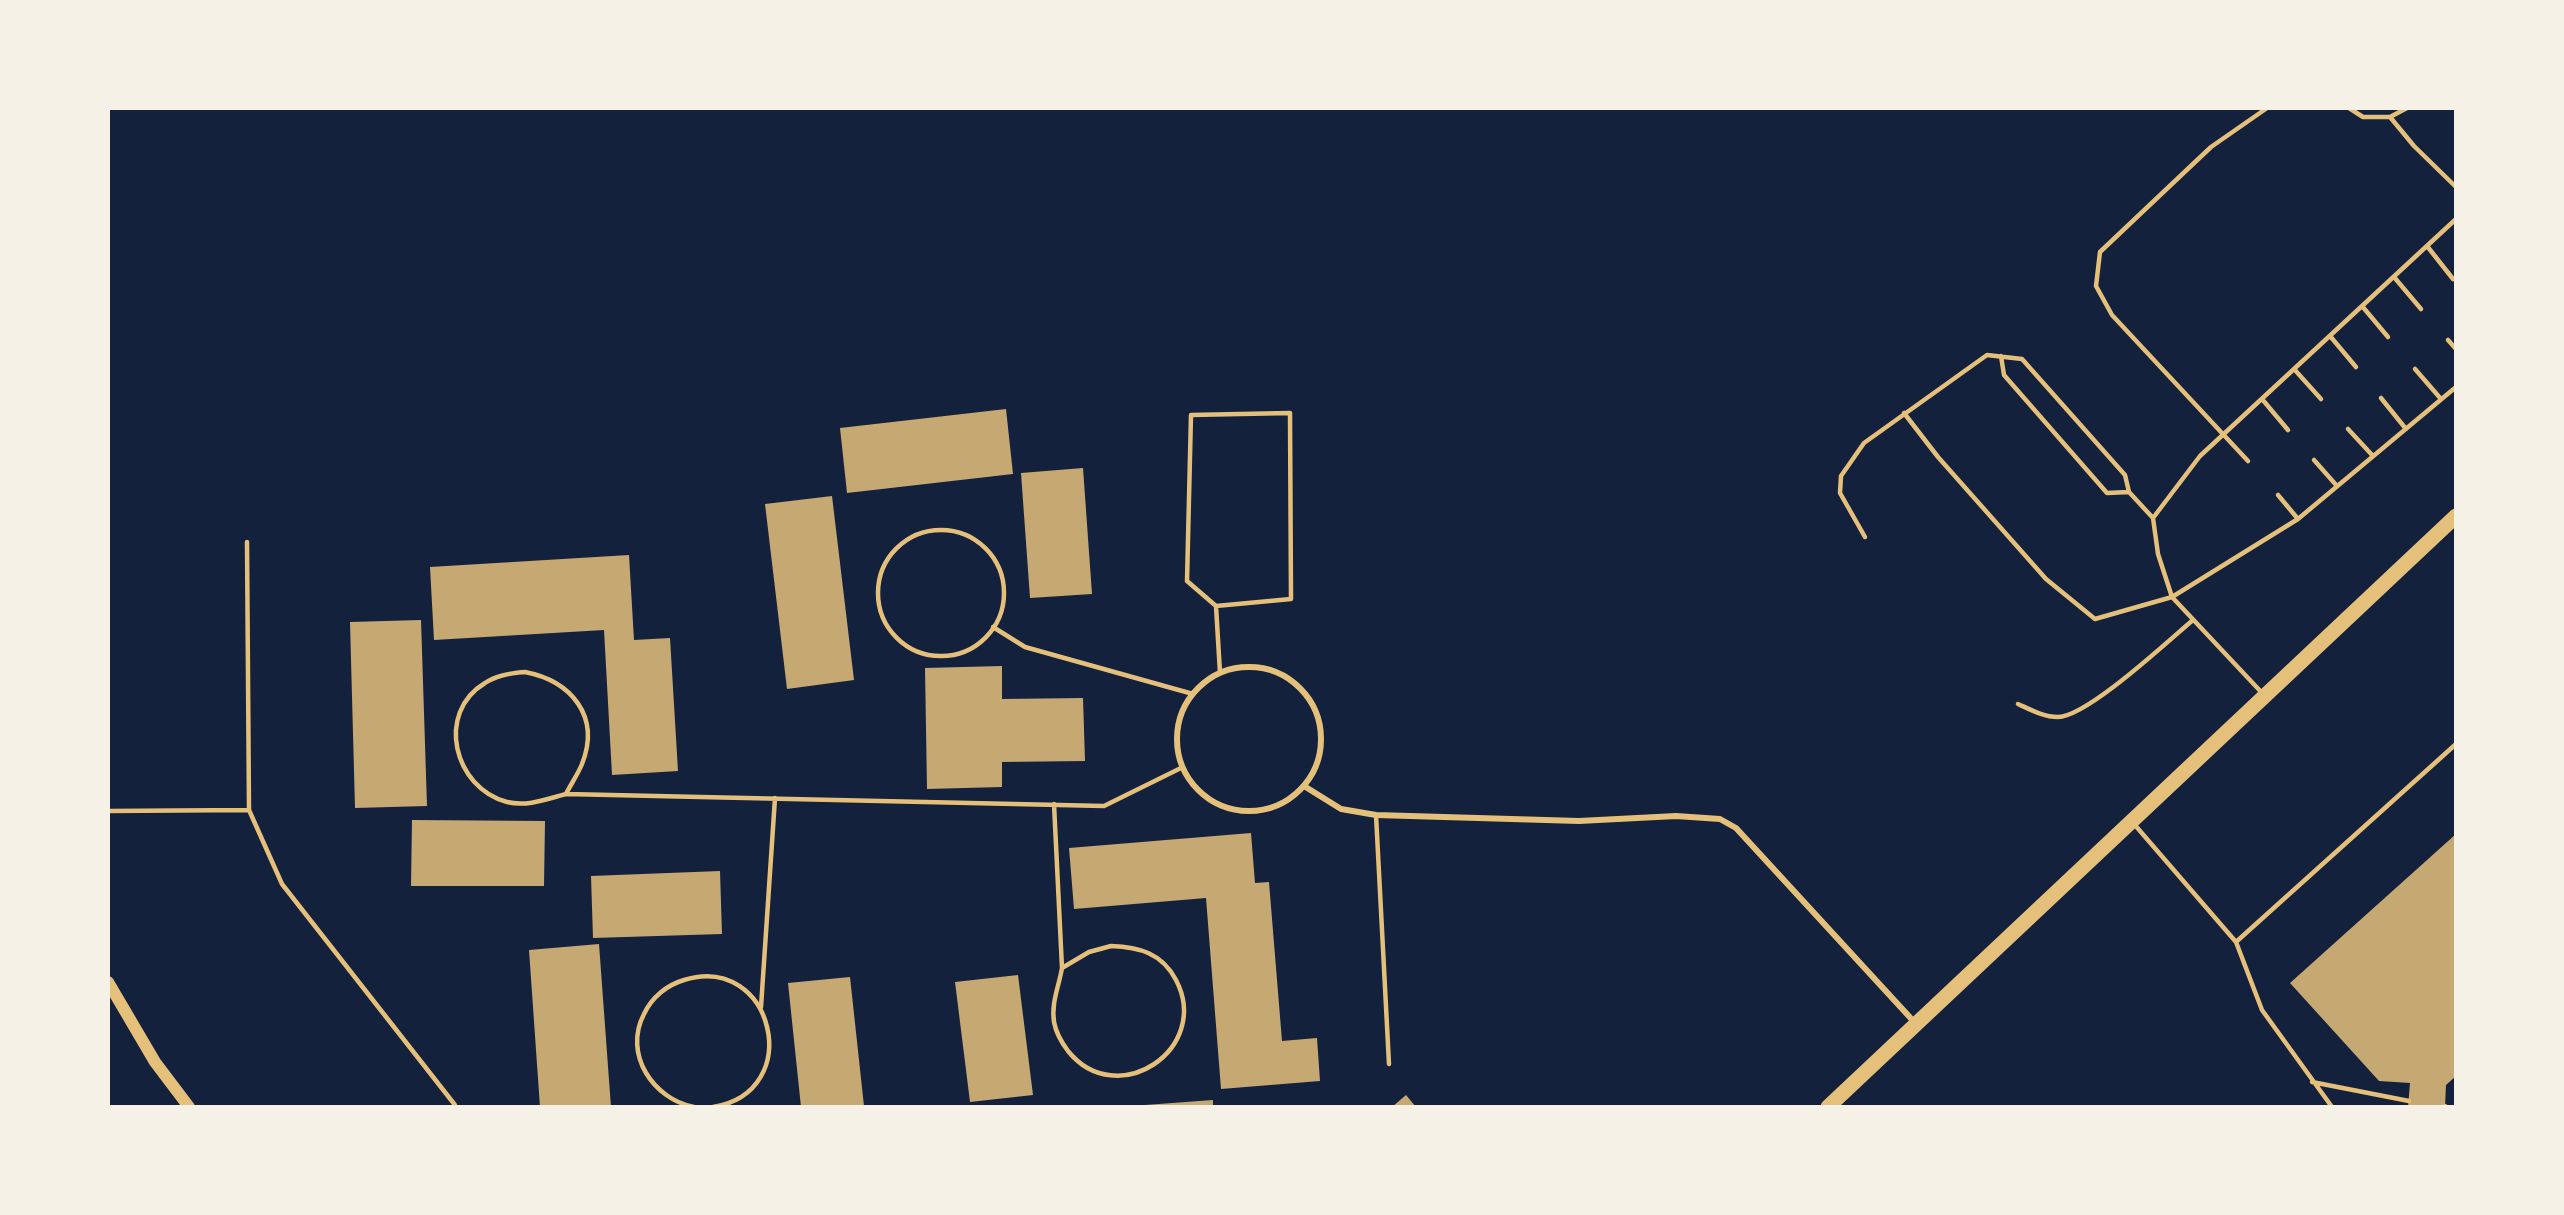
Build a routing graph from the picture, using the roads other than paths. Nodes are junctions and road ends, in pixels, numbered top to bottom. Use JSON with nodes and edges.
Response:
{"nodes":[{"id":1,"x":2267,"y":108,"type":"edge"},
{"id":2,"x":2349,"y":108,"type":"edge"},
{"id":3,"x":2407,"y":108,"type":"edge"},
{"id":4,"x":2390,"y":117,"type":"junction"},
{"id":5,"x":2456,"y":187,"type":"edge"},
{"id":6,"x":2456,"y":219,"type":"edge"},
{"id":7,"x":2427,"y":246,"type":"junction"},
{"id":8,"x":2394,"y":277,"type":"junction"},
{"id":9,"x":2453,"y":279,"type":"dead end"},
{"id":10,"x":2362,"y":306,"type":"junction"},
{"id":11,"x":2421,"y":309,"type":"dead end"},
{"id":12,"x":2330,"y":336,"type":"junction"},
{"id":13,"x":2388,"y":337,"type":"dead end"},
{"id":14,"x":2448,"y":340,"type":"dead end"},
{"id":15,"x":2456,"y":349,"type":"edge"},
{"id":16,"x":2001,"y":356,"type":"junction"},
{"id":17,"x":2356,"y":367,"type":"dead end"},
{"id":18,"x":2294,"y":369,"type":"junction"},
{"id":19,"x":2415,"y":369,"type":"dead end"},
{"id":20,"x":2456,"y":387,"type":"edge"},
{"id":21,"x":2381,"y":398,"type":"dead end"},
{"id":22,"x":2262,"y":399,"type":"junction"},
{"id":23,"x":2321,"y":399,"type":"dead end"},
{"id":24,"x":2441,"y":399,"type":"junction"},
{"id":25,"x":1904,"y":413,"type":"junction"},
{"id":26,"x":2348,"y":429,"type":"dead end"},
{"id":27,"x":2406,"y":429,"type":"junction"},
{"id":28,"x":2288,"y":430,"type":"dead end"},
{"id":29,"x":2225,"y":433,"type":"junction"},
{"id":30,"x":2373,"y":456,"type":"junction"},
{"id":31,"x":2314,"y":460,"type":"dead end"},
{"id":32,"x":2248,"y":461,"type":"dead end"},
{"id":33,"x":2337,"y":486,"type":"junction"},
{"id":34,"x":2129,"y":492,"type":"junction"},
{"id":35,"x":2278,"y":495,"type":"dead end"},
{"id":36,"x":2456,"y":516,"type":"edge"},
{"id":37,"x":2153,"y":518,"type":"junction"},
{"id":38,"x":2298,"y":519,"type":"junction"},
{"id":39,"x":1865,"y":537,"type":"dead end"},
{"id":40,"x":247,"y":542,"type":"dead end"},
{"id":41,"x":2172,"y":597,"type":"junction"},
{"id":42,"x":1216,"y":606,"type":"junction"},
{"id":43,"x":2193,"y":620,"type":"junction"},
{"id":44,"x":993,"y":627,"type":"junction"},
{"id":45,"x":1220,"y":673,"type":"junction"},
{"id":46,"x":1193,"y":694,"type":"junction"},
{"id":47,"x":2266,"y":696,"type":"junction"},
{"id":48,"x":2018,"y":704,"type":"dead end"},
{"id":49,"x":2456,"y":744,"type":"edge"},
{"id":50,"x":1183,"y":767,"type":"junction"},
{"id":51,"x":1304,"y":786,"type":"junction"},
{"id":52,"x":566,"y":794,"type":"junction"},
{"id":53,"x":775,"y":798,"type":"junction"},
{"id":54,"x":1054,"y":804,"type":"junction"},
{"id":55,"x":249,"y":810,"type":"junction"},
{"id":56,"x":108,"y":812,"type":"edge"},
{"id":57,"x":1376,"y":815,"type":"junction"},
{"id":58,"x":2132,"y":822,"type":"junction"},
{"id":59,"x":2236,"y":942,"type":"junction"},
{"id":60,"x":1062,"y":968,"type":"junction"},
{"id":61,"x":108,"y":982,"type":"edge"},
{"id":62,"x":761,"y":1008,"type":"junction"},
{"id":63,"x":1917,"y":1025,"type":"junction"},
{"id":64,"x":1389,"y":1064,"type":"dead end"},
{"id":65,"x":2312,"y":1082,"type":"junction"},
{"id":66,"x":2409,"y":1101,"type":"dead end"},
{"id":67,"x":455,"y":1105,"type":"dead end"},
{"id":68,"x":189,"y":1107,"type":"edge"},
{"id":69,"x":694,"y":1107,"type":"edge"},
{"id":70,"x":713,"y":1107,"type":"edge"},
{"id":71,"x":1828,"y":1107,"type":"edge"},
{"id":72,"x":2332,"y":1107,"type":"edge"}],
"edges":[{"from":1,"to":29,"type":"lane"},
{"from":2,"to":4,"type":"lane"},
{"from":3,"to":4,"type":"lane"},
{"from":4,"to":5,"type":"lane"},
{"from":6,"to":7,"type":"lane"},
{"from":7,"to":8,"type":"lane"},
{"from":7,"to":9,"type":"lane"},
{"from":8,"to":10,"type":"lane"},
{"from":8,"to":11,"type":"lane"},
{"from":10,"to":12,"type":"lane"},
{"from":10,"to":13,"type":"lane"},
{"from":12,"to":17,"type":"lane"},
{"from":12,"to":18,"type":"lane"},
{"from":14,"to":15,"type":"lane"},
{"from":16,"to":25,"type":"lane"},
{"from":16,"to":34,"type":"lane"},
{"from":16,"to":34,"type":"lane"},
{"from":18,"to":22,"type":"lane"},
{"from":18,"to":23,"type":"lane"},
{"from":19,"to":24,"type":"lane"},
{"from":20,"to":24,"type":"lane"},
{"from":21,"to":27,"type":"lane"},
{"from":22,"to":28,"type":"lane"},
{"from":22,"to":29,"type":"lane"},
{"from":24,"to":27,"type":"lane"},
{"from":25,"to":39,"type":"lane"},
{"from":25,"to":41,"type":"lane"},
{"from":26,"to":30,"type":"lane"},
{"from":27,"to":30,"type":"lane"},
{"from":29,"to":32,"type":"lane"},
{"from":29,"to":37,"type":"lane"},
{"from":30,"to":33,"type":"lane"},
{"from":31,"to":33,"type":"lane"},
{"from":33,"to":38,"type":"lane"},
{"from":34,"to":37,"type":"lane"},
{"from":35,"to":38,"type":"lane"},
{"from":36,"to":47,"type":"main road"},
{"from":37,"to":41,"type":"lane"},
{"from":38,"to":41,"type":"lane"},
{"from":40,"to":55,"type":"lane"},
{"from":41,"to":43,"type":"lane"},
{"from":42,"to":42,"type":"lane"},
{"from":42,"to":45,"type":"lane"},
{"from":43,"to":47,"type":"lane"},
{"from":43,"to":48,"type":"lane"},
{"from":44,"to":44,"type":"lane"},
{"from":44,"to":46,"type":"lane"},
{"from":45,"to":46,"type":"street"},
{"from":45,"to":51,"type":"street"},
{"from":46,"to":50,"type":"street"},
{"from":47,"to":58,"type":"main road"},
{"from":49,"to":59,"type":"lane"},
{"from":50,"to":51,"type":"street"},
{"from":50,"to":54,"type":"lane"},
{"from":51,"to":57,"type":"street"},
{"from":52,"to":52,"type":"lane"},
{"from":52,"to":53,"type":"lane"},
{"from":53,"to":54,"type":"lane"},
{"from":53,"to":62,"type":"lane"},
{"from":54,"to":60,"type":"lane"},
{"from":55,"to":56,"type":"lane"},
{"from":55,"to":67,"type":"lane"},
{"from":57,"to":63,"type":"street"},
{"from":57,"to":64,"type":"lane"},
{"from":58,"to":59,"type":"lane"},
{"from":58,"to":63,"type":"main road"},
{"from":59,"to":65,"type":"lane"},
{"from":60,"to":60,"type":"lane"},
{"from":61,"to":68,"type":"main road"},
{"from":62,"to":69,"type":"lane"},
{"from":62,"to":70,"type":"lane"},
{"from":63,"to":71,"type":"main road"},
{"from":65,"to":66,"type":"lane"},
{"from":65,"to":72,"type":"lane"}]}
